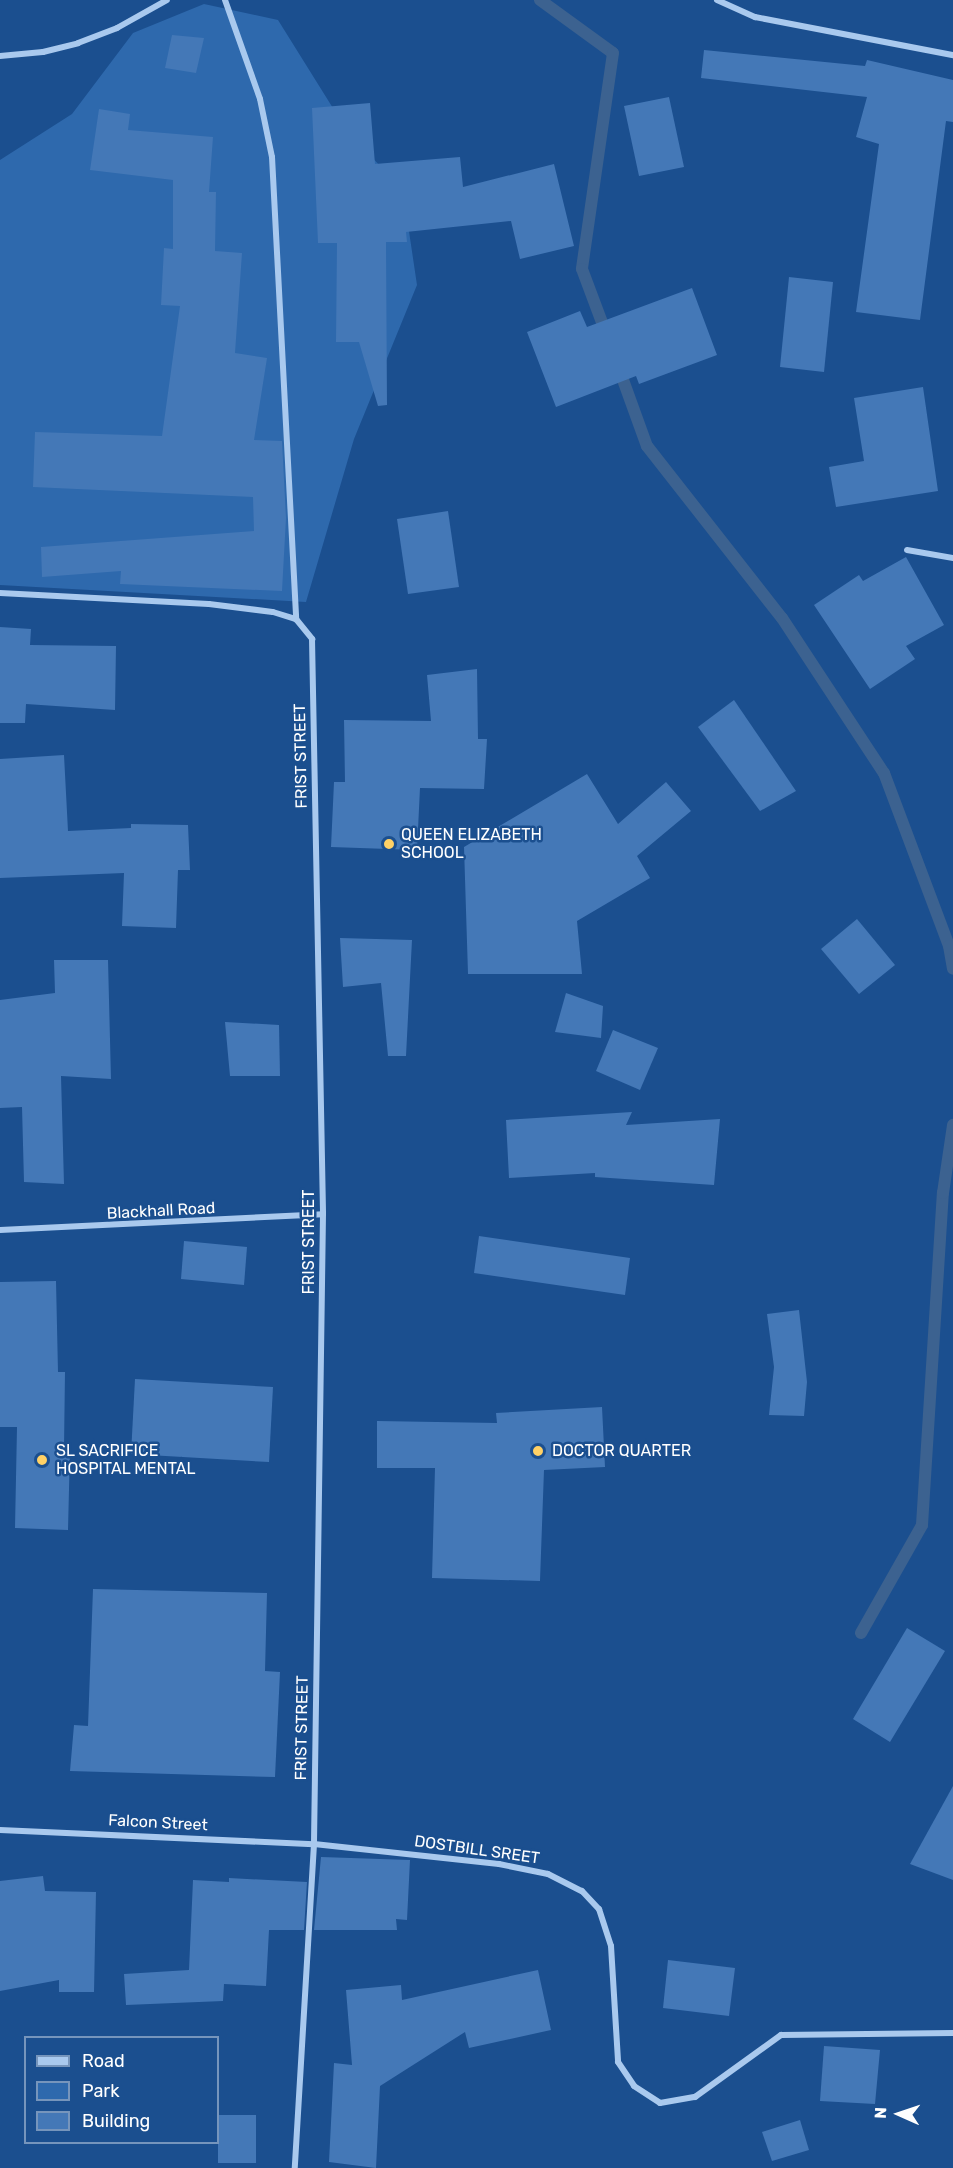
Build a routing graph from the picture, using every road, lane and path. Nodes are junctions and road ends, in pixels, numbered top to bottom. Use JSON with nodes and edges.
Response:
{"nodes":[{"id":1,"x":166,"y":0,"type":"edge"},
{"id":2,"x":225,"y":0,"type":"edge"},
{"id":3,"x":717,"y":0,"type":"edge"},
{"id":4,"x":953,"y":55,"type":"edge"},
{"id":5,"x":0,"y":56,"type":"edge"},
{"id":6,"x":907,"y":550,"type":"dead end"},
{"id":7,"x":953,"y":558,"type":"edge"},
{"id":8,"x":0,"y":593,"type":"edge"},
{"id":9,"x":297,"y":619,"type":"junction"},
{"id":10,"x":323,"y":1215,"type":"junction"},
{"id":11,"x":0,"y":1230,"type":"edge"},
{"id":12,"x":0,"y":1830,"type":"edge"},
{"id":13,"x":314,"y":1844,"type":"junction"},
{"id":14,"x":953,"y":2033,"type":"edge"},
{"id":15,"x":295,"y":2168,"type":"edge"}],
"edges":[{"from":1,"to":5,"type":"street"},
{"from":2,"to":9,"type":"street"},
{"from":3,"to":4,"type":"street"},
{"from":6,"to":7,"type":"street"},
{"from":8,"to":9,"type":"street"},
{"from":9,"to":10,"type":"street","name":"FRIST STREET"},
{"from":10,"to":11,"type":"street","name":"Blackhall Road"},
{"from":10,"to":13,"type":"street","name":"FRIST STREET"},
{"from":12,"to":13,"type":"street","name":"Falcon Street"},
{"from":13,"to":14,"type":"street","name":"DOSTBILL SREET"},
{"from":13,"to":15,"type":"street","name":"FRIST STREET"}]}
